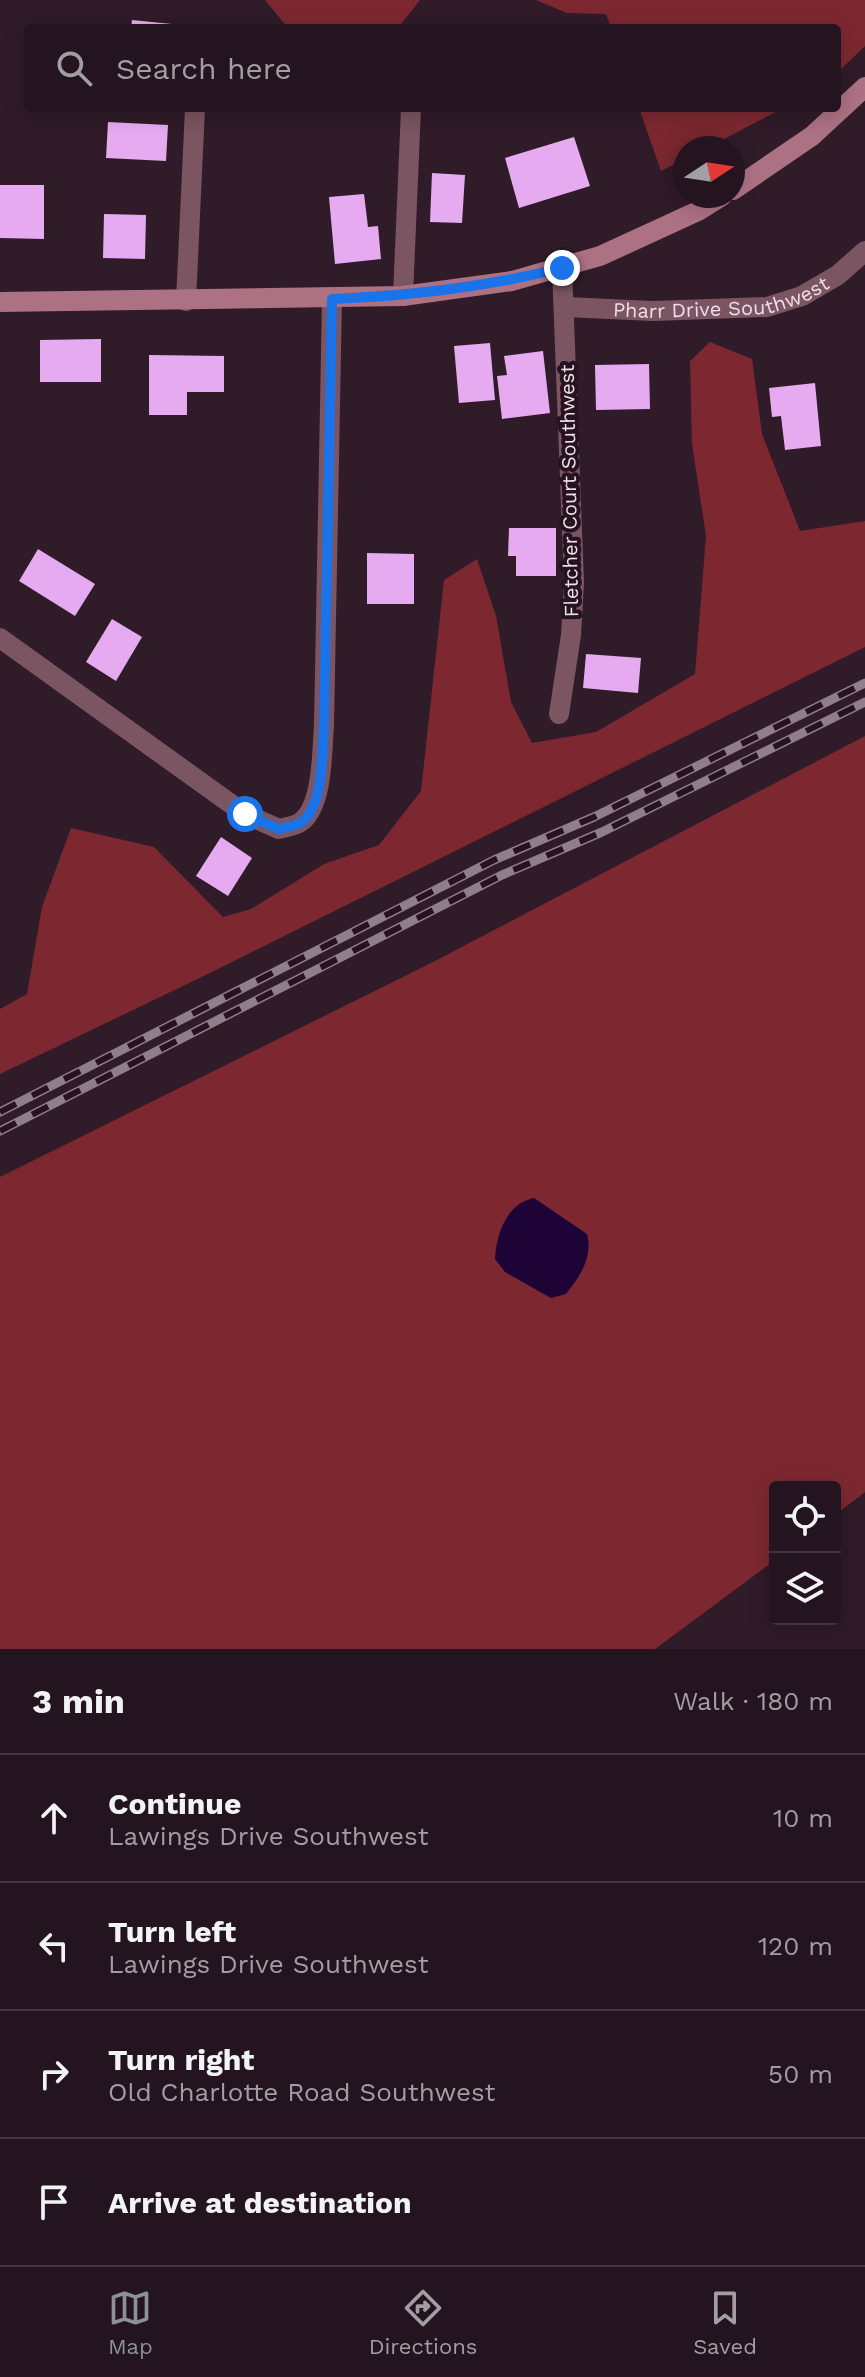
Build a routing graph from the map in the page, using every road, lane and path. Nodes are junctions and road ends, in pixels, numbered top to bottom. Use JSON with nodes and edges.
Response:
{"nodes":[{"id":1,"x":865,"y":87,"type":"edge"},
{"id":2,"x":841,"y":109,"type":"edge"},
{"id":3,"x":195,"y":112,"type":"edge"},
{"id":4,"x":411,"y":112,"type":"edge"},
{"id":5,"x":838,"y":112,"type":"edge"},
{"id":6,"x":745,"y":182,"type":"edge"},
{"id":7,"x":703,"y":208,"type":"edge"},
{"id":8,"x":865,"y":251,"type":"edge"},
{"id":9,"x":562,"y":268,"type":"junction"},
{"id":10,"x":403,"y":296,"type":"junction"},
{"id":11,"x":332,"y":299,"type":"junction"},
{"id":12,"x":186,"y":301,"type":"junction"},
{"id":13,"x":0,"y":302,"type":"edge"},
{"id":14,"x":565,"y":307,"type":"junction"},
{"id":15,"x":0,"y":638,"type":"edge"},
{"id":16,"x":559,"y":714,"type":"dead end"}],
"edges":[{"from":1,"to":2,"type":"street"},
{"from":3,"to":12,"type":"street"},
{"from":4,"to":10,"type":"street"},
{"from":5,"to":6,"type":"street"},
{"from":7,"to":9,"type":"street"},
{"from":8,"to":14,"type":"street","name":"Pharr Drive Southwest"},
{"from":9,"to":10,"type":"street"},
{"from":9,"to":14,"type":"street","name":"Fletcher Court Southwest"},
{"from":10,"to":11,"type":"street"},
{"from":11,"to":12,"type":"street"},
{"from":11,"to":15,"type":"street"},
{"from":12,"to":13,"type":"street"},
{"from":14,"to":16,"type":"street","name":"Fletcher Court Southwest"}]}
